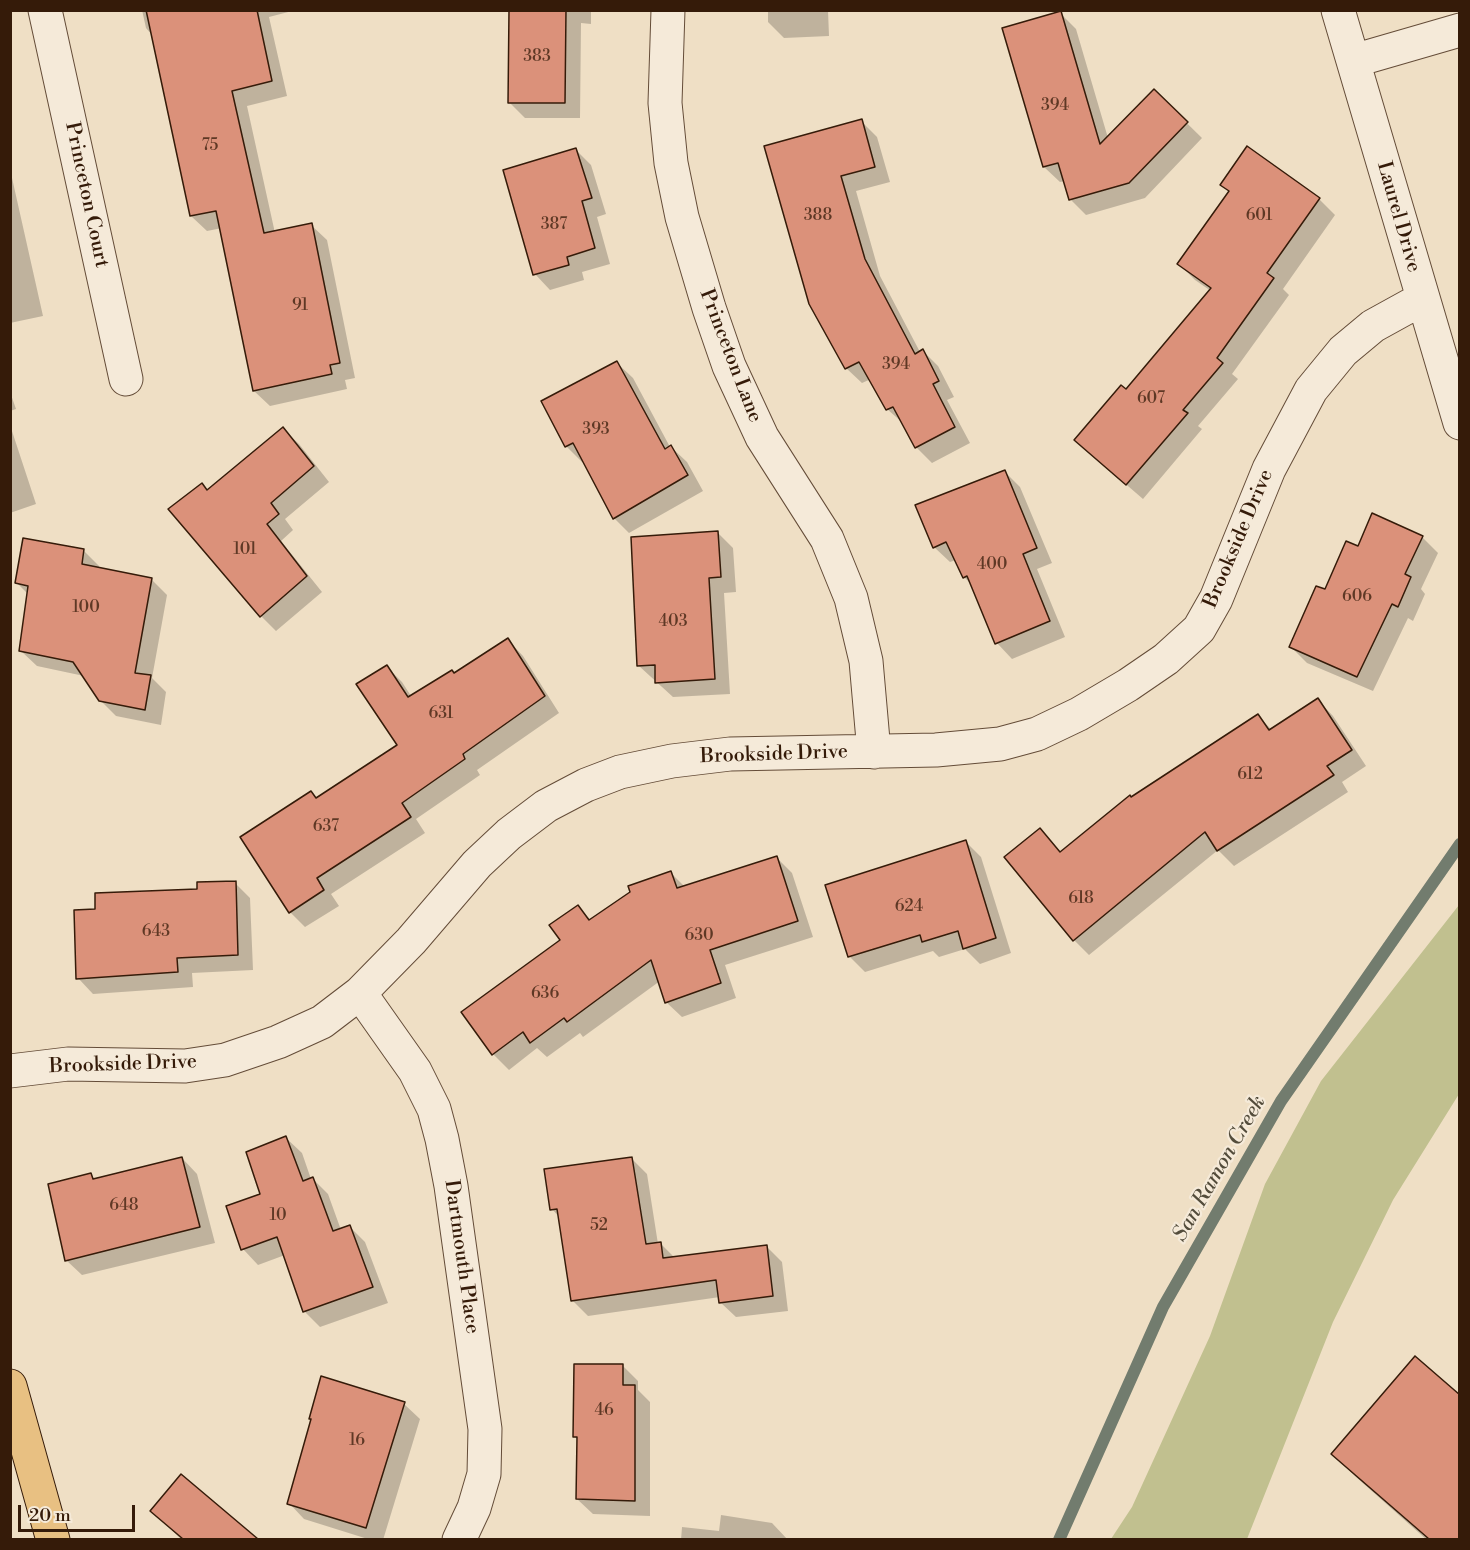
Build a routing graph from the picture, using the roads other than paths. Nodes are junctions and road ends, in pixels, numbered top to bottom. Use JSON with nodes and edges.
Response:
{"nodes":[{"id":1,"x":45,"y":10,"type":"edge"},
{"id":2,"x":668,"y":10,"type":"edge"},
{"id":3,"x":1338,"y":10,"type":"edge"},
{"id":4,"x":1460,"y":30,"type":"edge"},
{"id":5,"x":1353,"y":61,"type":"junction"},
{"id":6,"x":1422,"y":299,"type":"junction"},
{"id":7,"x":126,"y":379,"type":"dead end"},
{"id":8,"x":1460,"y":423,"type":"edge"},
{"id":9,"x":874,"y":752,"type":"junction"},
{"id":10,"x":360,"y":993,"type":"junction"},
{"id":11,"x":10,"y":1071,"type":"edge"},
{"id":12,"x":10,"y":1386,"type":"edge"},
{"id":13,"x":53,"y":1539,"type":"edge"},
{"id":14,"x":459,"y":1539,"type":"edge"}],
"edges":[{"from":1,"to":7,"type":"street","name":"Princeton Court"},
{"from":2,"to":9,"type":"street","name":"Princeton Lane"},
{"from":3,"to":5,"type":"street","name":"Laurel Drive"},
{"from":4,"to":5,"type":"street"},
{"from":5,"to":6,"type":"street","name":"Laurel Drive"},
{"from":6,"to":8,"type":"street","name":"Laurel Drive"},
{"from":6,"to":9,"type":"street","name":"Brookside Drive"},
{"from":9,"to":10,"type":"street","name":"Brookside Drive"},
{"from":10,"to":11,"type":"street","name":"Brookside Drive"},
{"from":10,"to":14,"type":"street","name":"Dartmouth Place"},
{"from":12,"to":13,"type":"main road"}]}
